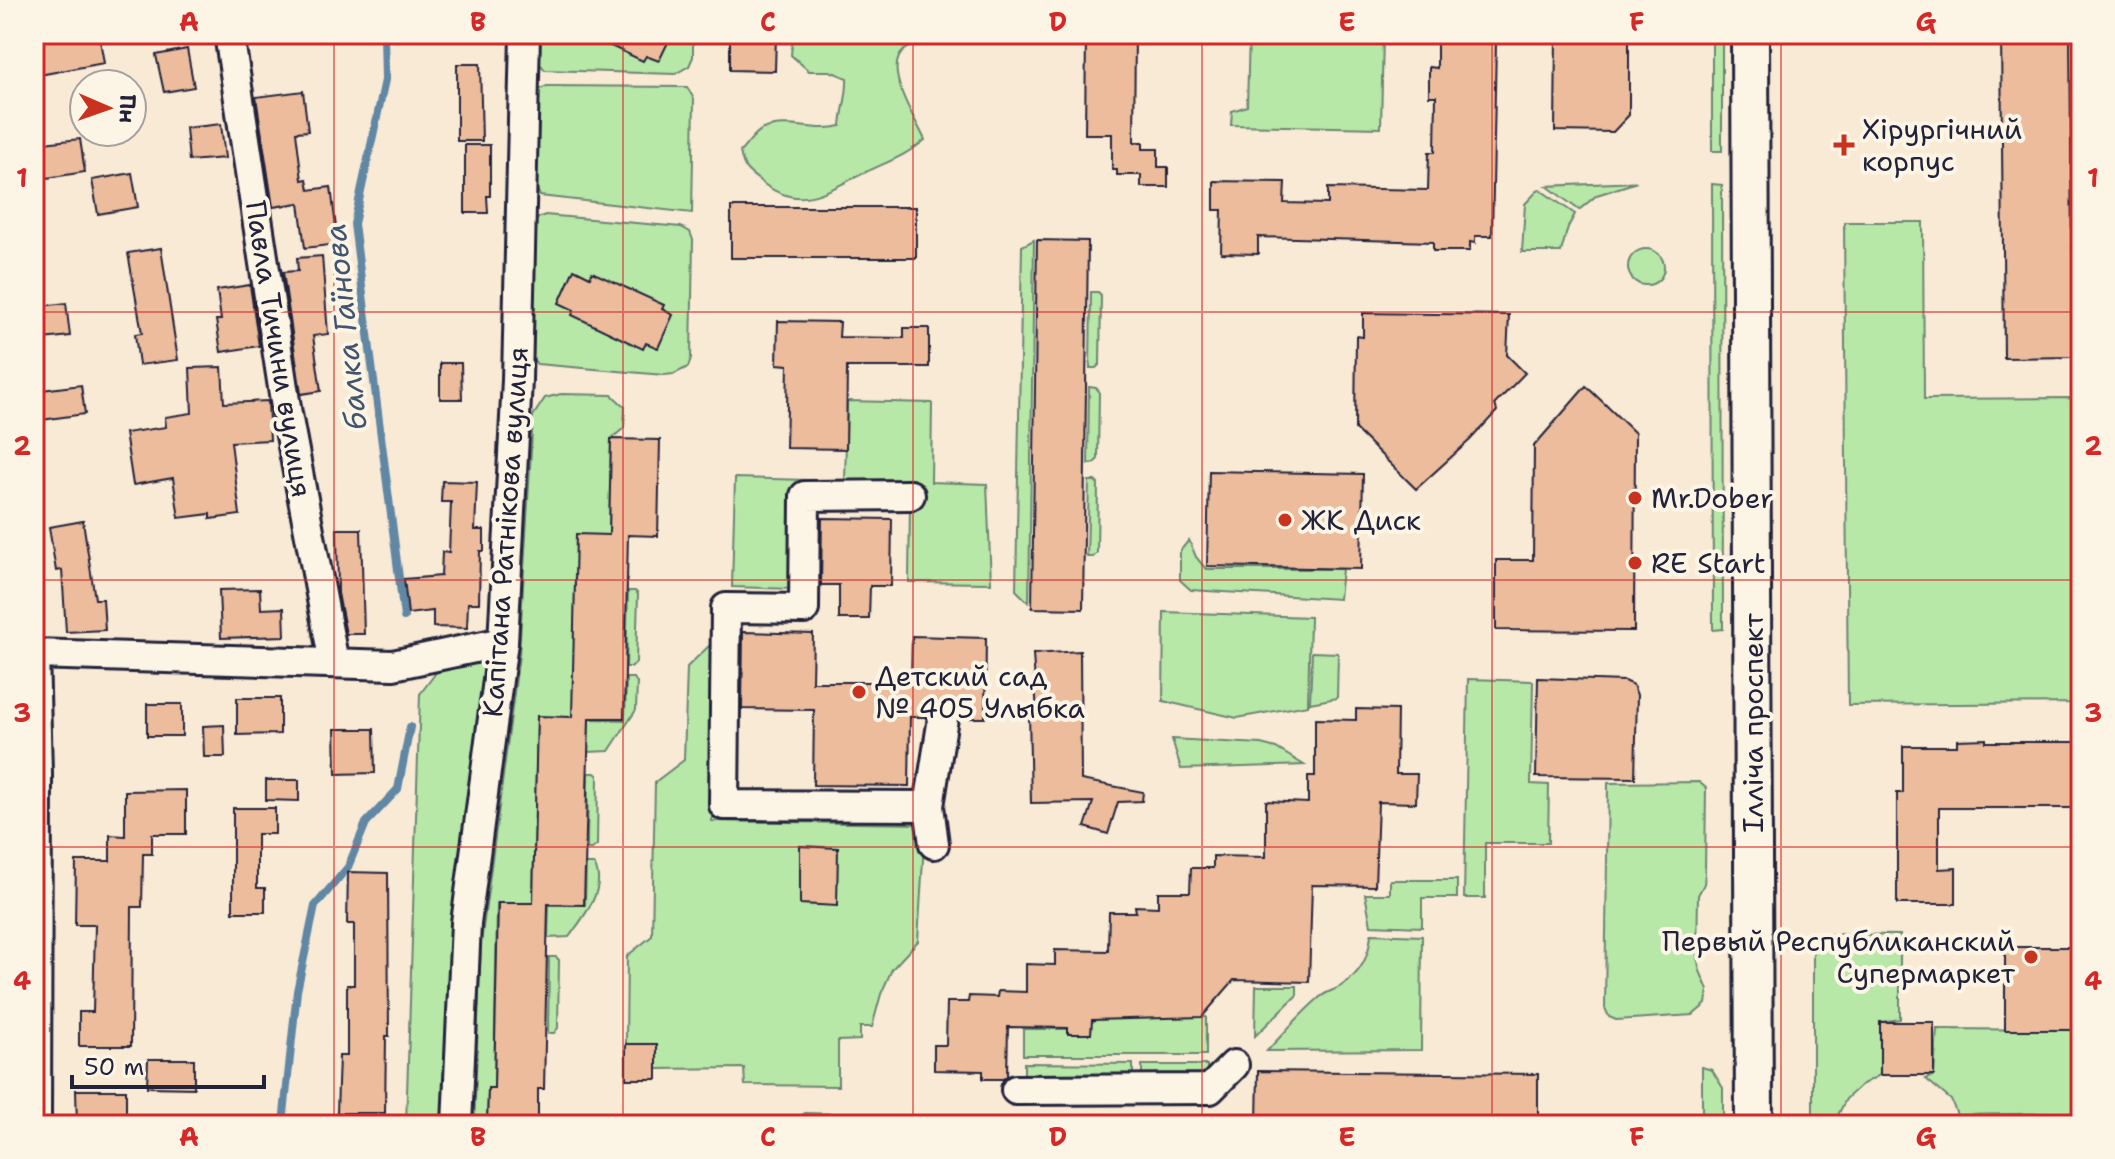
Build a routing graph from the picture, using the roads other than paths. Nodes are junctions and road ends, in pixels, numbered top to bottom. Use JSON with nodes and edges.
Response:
{"nodes":[{"id":1,"x":229,"y":34,"type":"edge"},
{"id":2,"x":525,"y":34,"type":"edge"},
{"id":3,"x":1750,"y":34,"type":"edge"},
{"id":4,"x":910,"y":495,"type":"dead end"},
{"id":5,"x":503,"y":642,"type":"junction"},
{"id":6,"x":34,"y":652,"type":"edge"},
{"id":7,"x":334,"y":663,"type":"junction"},
{"id":8,"x":943,"y":718,"type":"dead end"},
{"id":9,"x":36,"y":774,"type":"edge"},
{"id":10,"x":929,"y":806,"type":"junction"},
{"id":11,"x":934,"y":844,"type":"dead end"},
{"id":12,"x":1234,"y":1065,"type":"dead end"},
{"id":13,"x":1016,"y":1090,"type":"dead end"},
{"id":14,"x":36,"y":1125,"type":"edge"},
{"id":15,"x":457,"y":1125,"type":"edge"},
{"id":16,"x":1754,"y":1125,"type":"edge"}],
"edges":[{"from":1,"to":7,"type":"street","name":"Павла Тичини вулиця"},
{"from":2,"to":5,"type":"street","name":"Капітана Ратнікова вулиця"},
{"from":3,"to":16,"type":"main road","name":"Ілліча проспект"},
{"from":4,"to":10,"type":"street"},
{"from":5,"to":7,"type":"street"},
{"from":5,"to":15,"type":"street","name":"Капітана Ратнікова вулиця"},
{"from":6,"to":7,"type":"street"},
{"from":6,"to":9,"type":"street"},
{"from":8,"to":10,"type":"street"},
{"from":9,"to":14,"type":"street"},
{"from":10,"to":11,"type":"street"},
{"from":12,"to":13,"type":"street"}]}
